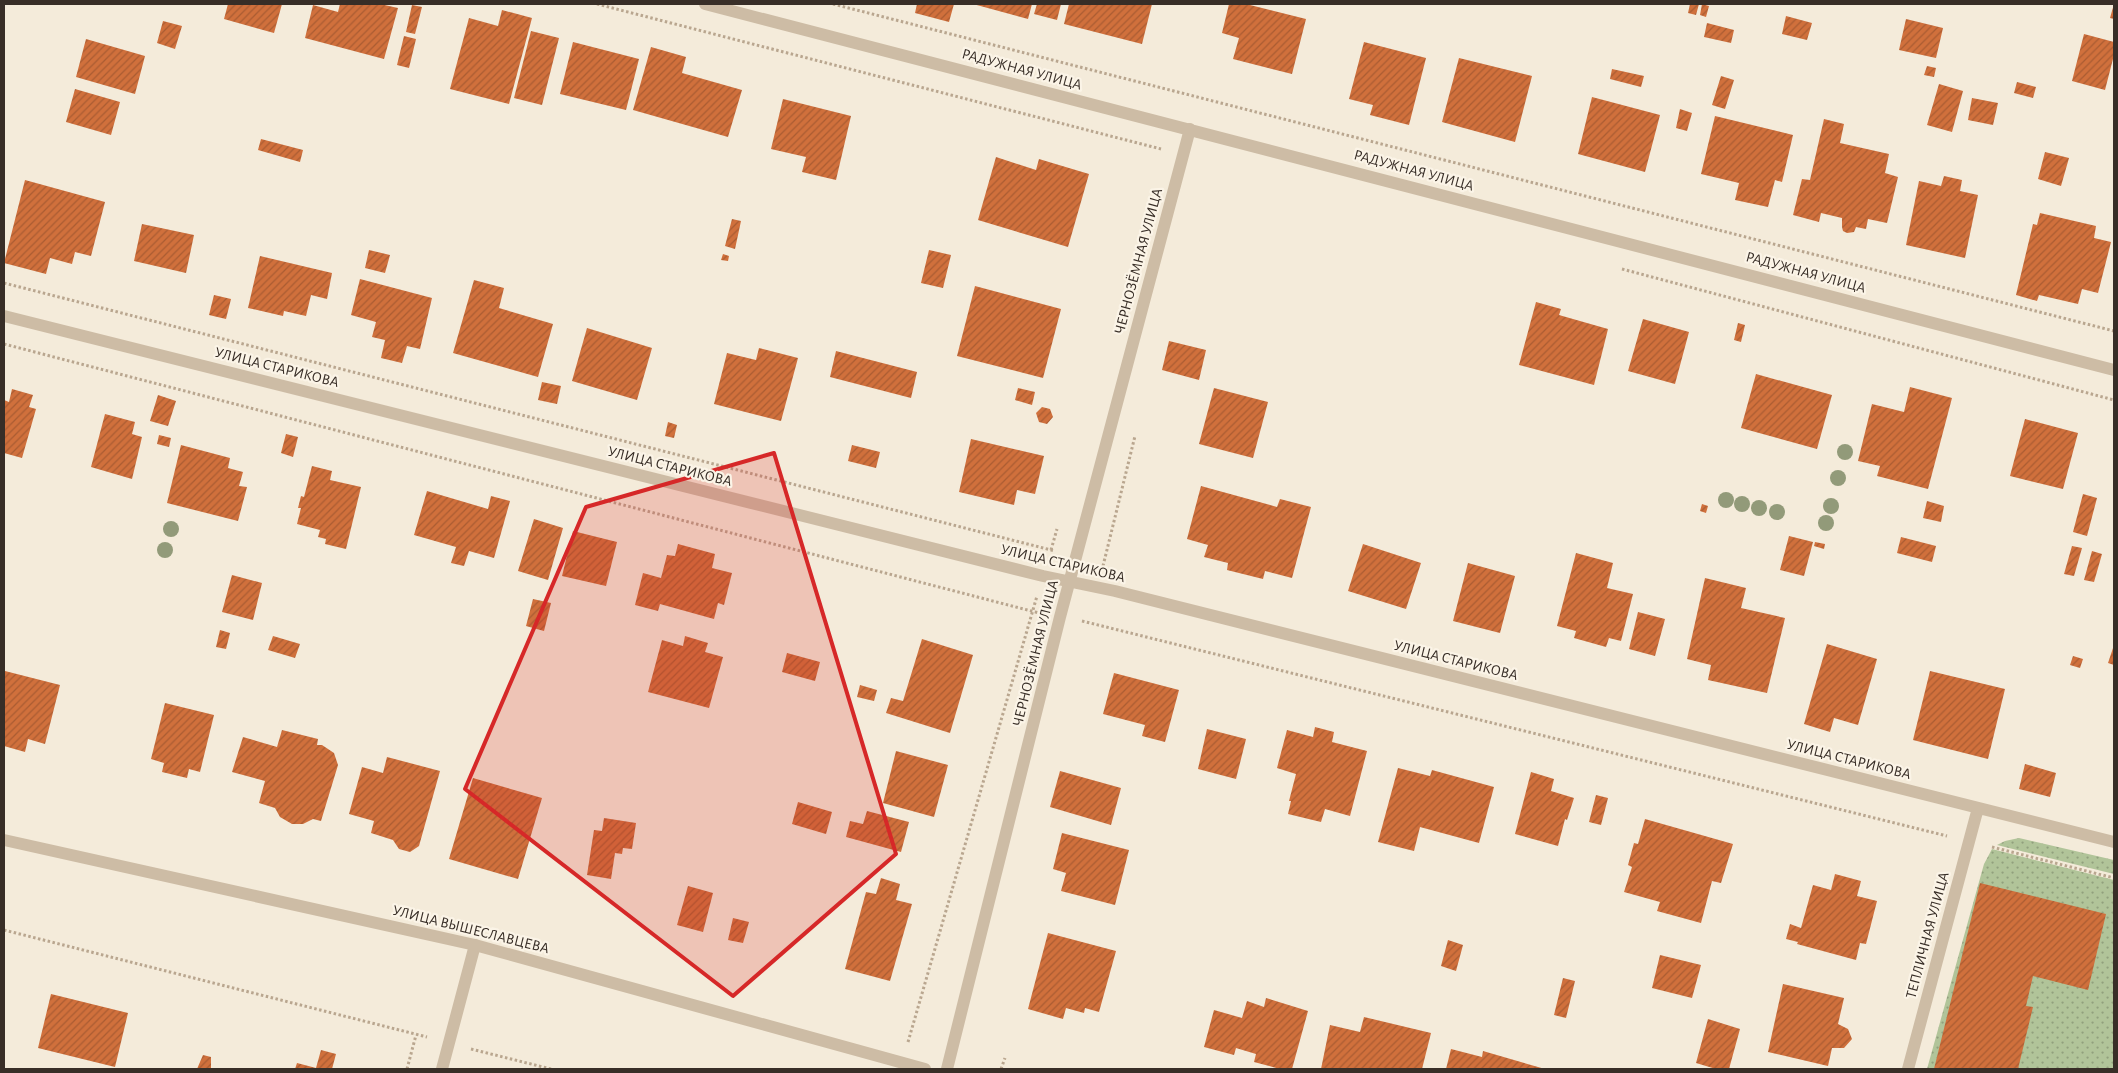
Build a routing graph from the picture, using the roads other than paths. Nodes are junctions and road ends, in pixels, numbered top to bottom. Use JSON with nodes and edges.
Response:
{"nodes":[{"id":1,"x":705,"y":4,"type":"edge"},
{"id":2,"x":1190,"y":129,"type":"junction"},
{"id":3,"x":4,"y":316,"type":"edge"},
{"id":4,"x":2114,"y":370,"type":"edge"},
{"id":5,"x":1070,"y":582,"type":"junction"},
{"id":6,"x":1978,"y":808,"type":"junction"},
{"id":7,"x":4,"y":840,"type":"edge"},
{"id":8,"x":2114,"y":842,"type":"edge"},
{"id":9,"x":475,"y":945,"type":"junction"},
{"id":10,"x":442,"y":1069,"type":"edge"},
{"id":11,"x":925,"y":1069,"type":"edge"},
{"id":12,"x":947,"y":1069,"type":"edge"},
{"id":13,"x":1908,"y":1069,"type":"edge"}],
"edges":[{"from":1,"to":2,"type":"street","name":"РАДУЖНАЯ УЛИЦА"},
{"from":2,"to":4,"type":"street","name":"РАДУЖНАЯ УЛИЦА"},
{"from":2,"to":5,"type":"street","name":"ЧЕРНОЗЁМНАЯ УЛИЦА"},
{"from":3,"to":5,"type":"street","name":"УЛИЦА СТАРИКОВА"},
{"from":5,"to":6,"type":"street","name":"УЛИЦА СТАРИКОВА"},
{"from":5,"to":12,"type":"street","name":"ЧЕРНОЗЁМНАЯ УЛИЦА"},
{"from":6,"to":8,"type":"street","name":"УЛИЦА СТАРИКОВА"},
{"from":6,"to":13,"type":"street","name":"ТЕПЛИЧНАЯ УЛИЦА"},
{"from":7,"to":9,"type":"street","name":"УЛИЦА ВЫШЕСЛАВЦЕВА"},
{"from":9,"to":10,"type":"street"},
{"from":9,"to":11,"type":"street","name":"УЛИЦА ВЫШЕСЛАВЦЕВА"}]}
